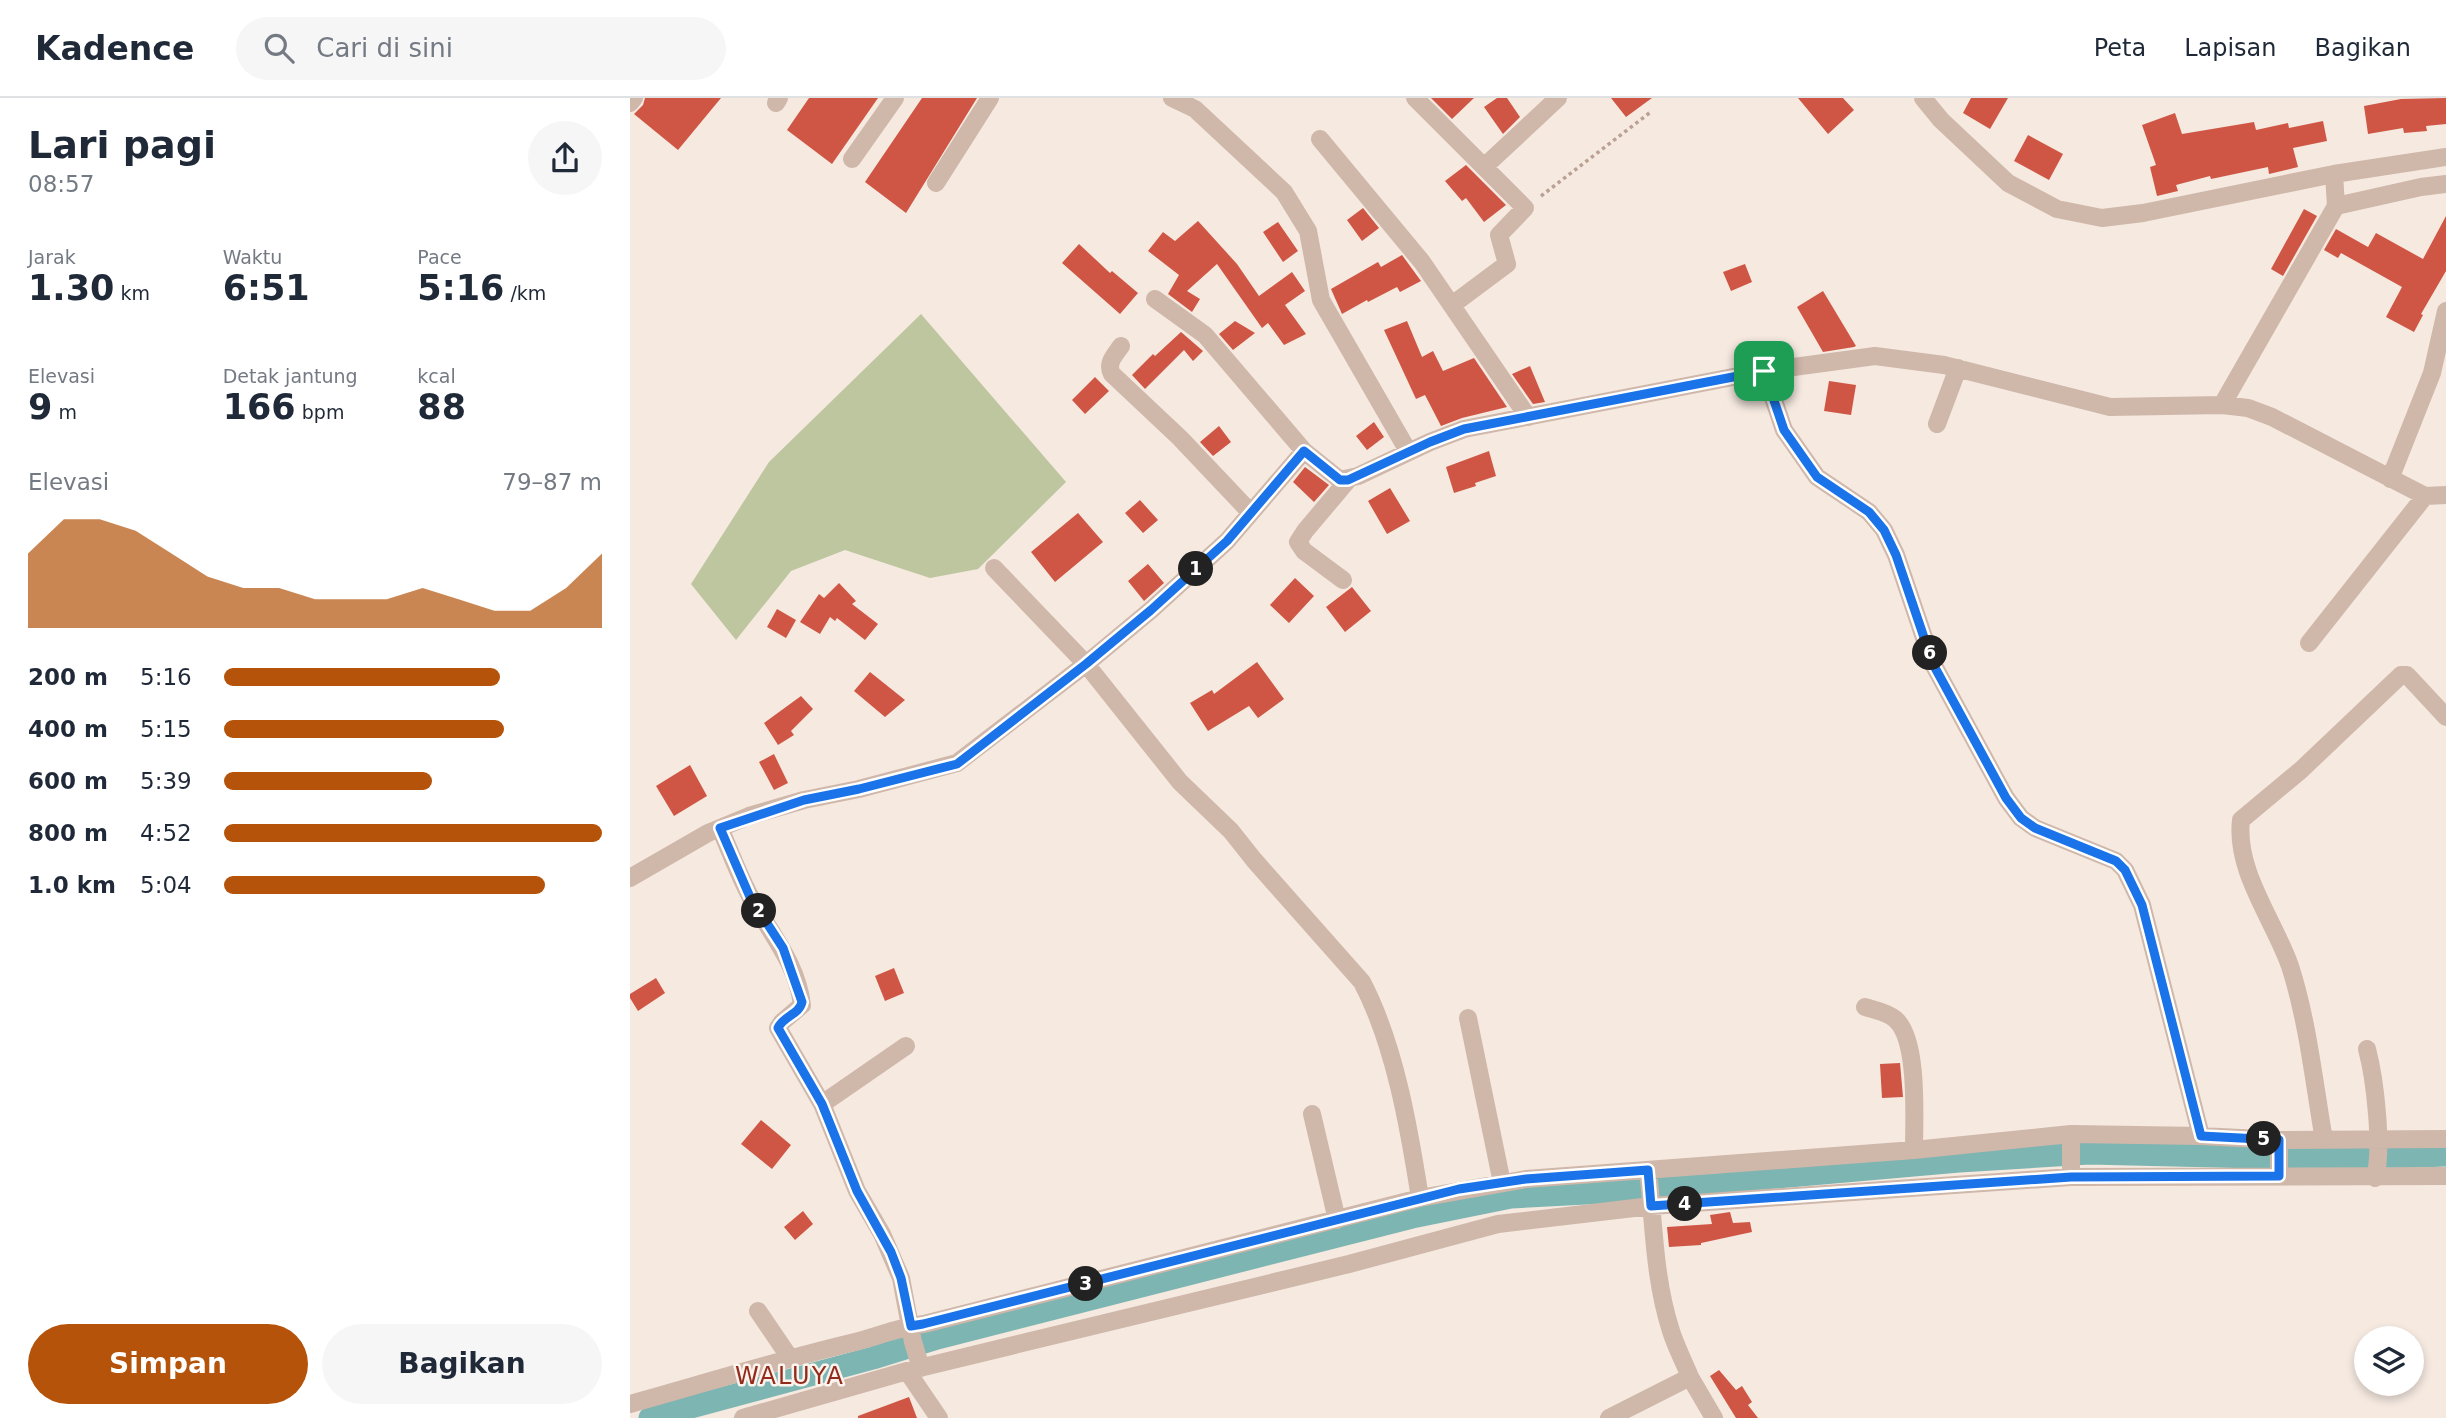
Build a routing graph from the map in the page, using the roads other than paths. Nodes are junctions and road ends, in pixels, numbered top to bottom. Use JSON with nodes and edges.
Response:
{"nodes":[{"id":1,"x":634,"y":98,"type":"edge"},
{"id":2,"x":895,"y":98,"type":"edge"},
{"id":3,"x":990,"y":98,"type":"edge"},
{"id":4,"x":1172,"y":98,"type":"edge"},
{"id":5,"x":1415,"y":98,"type":"edge"},
{"id":6,"x":1558,"y":98,"type":"edge"},
{"id":7,"x":1923,"y":98,"type":"edge"},
{"id":8,"x":630,"y":103,"type":"edge"},
{"id":9,"x":1320,"y":139,"type":"dead end"},
{"id":10,"x":2446,"y":157,"type":"edge"},
{"id":11,"x":852,"y":159,"type":"dead end"},
{"id":12,"x":1484,"y":167,"type":"junction"},
{"id":13,"x":2420,"y":175,"type":"junction"},
{"id":14,"x":936,"y":183,"type":"dead end"},
{"id":15,"x":2446,"y":184,"type":"edge"},
{"id":16,"x":2335,"y":190,"type":"junction"},
{"id":17,"x":1155,"y":299,"type":"dead end"},
{"id":18,"x":1452,"y":305,"type":"junction"},
{"id":19,"x":2446,"y":311,"type":"edge"},
{"id":20,"x":1121,"y":346,"type":"dead end"},
{"id":21,"x":1958,"y":368,"type":"junction"},
{"id":22,"x":1764,"y":371,"type":"junction"},
{"id":23,"x":2222,"y":405,"type":"junction"},
{"id":24,"x":1528,"y":417,"type":"junction"},
{"id":25,"x":1937,"y":424,"type":"dead end"},
{"id":26,"x":1304,"y":451,"type":"junction"},
{"id":27,"x":1408,"y":451,"type":"junction"},
{"id":28,"x":2390,"y":479,"type":"junction"},
{"id":29,"x":1348,"y":480,"type":"junction"},
{"id":30,"x":2446,"y":495,"type":"edge"},
{"id":31,"x":2425,"y":496,"type":"junction"},
{"id":32,"x":1250,"y":512,"type":"junction"},
{"id":33,"x":994,"y":568,"type":"dead end"},
{"id":34,"x":1343,"y":580,"type":"dead end"},
{"id":35,"x":2309,"y":643,"type":"dead end"},
{"id":36,"x":1086,"y":664,"type":"junction"},
{"id":37,"x":2446,"y":717,"type":"edge"},
{"id":38,"x":720,"y":828,"type":"junction"},
{"id":39,"x":630,"y":878,"type":"edge"},
{"id":40,"x":1865,"y":1007,"type":"dead end"},
{"id":41,"x":1468,"y":1018,"type":"dead end"},
{"id":42,"x":906,"y":1046,"type":"dead end"},
{"id":43,"x":2367,"y":1049,"type":"dead end"},
{"id":44,"x":822,"y":1104,"type":"junction"},
{"id":45,"x":1312,"y":1114,"type":"dead end"},
{"id":46,"x":2201,"y":1136,"type":"junction"},
{"id":47,"x":2446,"y":1139,"type":"edge"},
{"id":48,"x":2071,"y":1140,"type":"junction"},
{"id":49,"x":2324,"y":1140,"type":"junction"},
{"id":50,"x":1914,"y":1150,"type":"junction"},
{"id":51,"x":2279,"y":1160,"type":"junction"},
{"id":52,"x":2377,"y":1160,"type":"junction"},
{"id":53,"x":2071,"y":1173,"type":"junction"},
{"id":54,"x":1649,"y":1174,"type":"junction"},
{"id":55,"x":2446,"y":1176,"type":"edge"},
{"id":56,"x":1502,"y":1183,"type":"junction"},
{"id":57,"x":1420,"y":1198,"type":"junction"},
{"id":58,"x":1651,"y":1202,"type":"junction"},
{"id":59,"x":1337,"y":1220,"type":"junction"},
{"id":60,"x":758,"y":1311,"type":"dead end"},
{"id":61,"x":912,"y":1334,"type":"junction"},
{"id":62,"x":790,"y":1358,"type":"junction"},
{"id":63,"x":916,"y":1367,"type":"junction"},
{"id":64,"x":1690,"y":1377,"type":"junction"},
{"id":65,"x":630,"y":1404,"type":"edge"},
{"id":66,"x":743,"y":1418,"type":"edge"},
{"id":67,"x":939,"y":1418,"type":"edge"},
{"id":68,"x":1609,"y":1418,"type":"edge"},
{"id":69,"x":1714,"y":1418,"type":"edge"}],
"edges":[{"from":1,"to":8,"type":"street"},
{"from":2,"to":11,"type":"street"},
{"from":3,"to":14,"type":"street"},
{"from":4,"to":27,"type":"street"},
{"from":5,"to":12,"type":"street"},
{"from":6,"to":12,"type":"street"},
{"from":7,"to":16,"type":"street"},
{"from":9,"to":18,"type":"street"},
{"from":10,"to":13,"type":"street"},
{"from":12,"to":18,"type":"street"},
{"from":13,"to":15,"type":"street"},
{"from":13,"to":16,"type":"street"},
{"from":13,"to":16,"type":"street"},
{"from":16,"to":23,"type":"street"},
{"from":17,"to":26,"type":"street"},
{"from":18,"to":24,"type":"street"},
{"from":19,"to":28,"type":"street"},
{"from":20,"to":32,"type":"street"},
{"from":21,"to":22,"type":"street"},
{"from":21,"to":23,"type":"street"},
{"from":21,"to":25,"type":"street"},
{"from":22,"to":24,"type":"street"},
{"from":22,"to":46,"type":"street"},
{"from":23,"to":28,"type":"street"},
{"from":24,"to":27,"type":"street"},
{"from":26,"to":29,"type":"street"},
{"from":26,"to":32,"type":"street"},
{"from":27,"to":29,"type":"street"},
{"from":28,"to":31,"type":"street"},
{"from":29,"to":34,"type":"street"},
{"from":30,"to":31,"type":"street"},
{"from":31,"to":35,"type":"street"},
{"from":32,"to":36,"type":"street"},
{"from":33,"to":36,"type":"street"},
{"from":36,"to":38,"type":"street"},
{"from":36,"to":57,"type":"street"},
{"from":37,"to":49,"type":"street"},
{"from":38,"to":39,"type":"street"},
{"from":38,"to":44,"type":"street"},
{"from":40,"to":50,"type":"street"},
{"from":41,"to":56,"type":"street"},
{"from":42,"to":44,"type":"street"},
{"from":43,"to":52,"type":"street"},
{"from":44,"to":61,"type":"street"},
{"from":45,"to":59,"type":"street"},
{"from":46,"to":48,"type":"street"},
{"from":46,"to":51,"type":"street"},
{"from":47,"to":52,"type":"street"},
{"from":48,"to":50,"type":"street"},
{"from":48,"to":53,"type":"street"},
{"from":49,"to":51,"type":"street"},
{"from":49,"to":52,"type":"street"},
{"from":50,"to":54,"type":"street"},
{"from":51,"to":52,"type":"street"},
{"from":51,"to":53,"type":"street"},
{"from":52,"to":55,"type":"street"},
{"from":53,"to":58,"type":"street"},
{"from":54,"to":56,"type":"street"},
{"from":54,"to":58,"type":"street"},
{"from":56,"to":57,"type":"street"},
{"from":57,"to":59,"type":"street"},
{"from":58,"to":63,"type":"street"},
{"from":58,"to":64,"type":"street"},
{"from":59,"to":61,"type":"street"},
{"from":60,"to":62,"type":"street"},
{"from":61,"to":62,"type":"street"},
{"from":61,"to":63,"type":"street"},
{"from":62,"to":65,"type":"street"},
{"from":63,"to":66,"type":"street"},
{"from":63,"to":67,"type":"street"},
{"from":64,"to":68,"type":"street"},
{"from":64,"to":69,"type":"street"}]}
